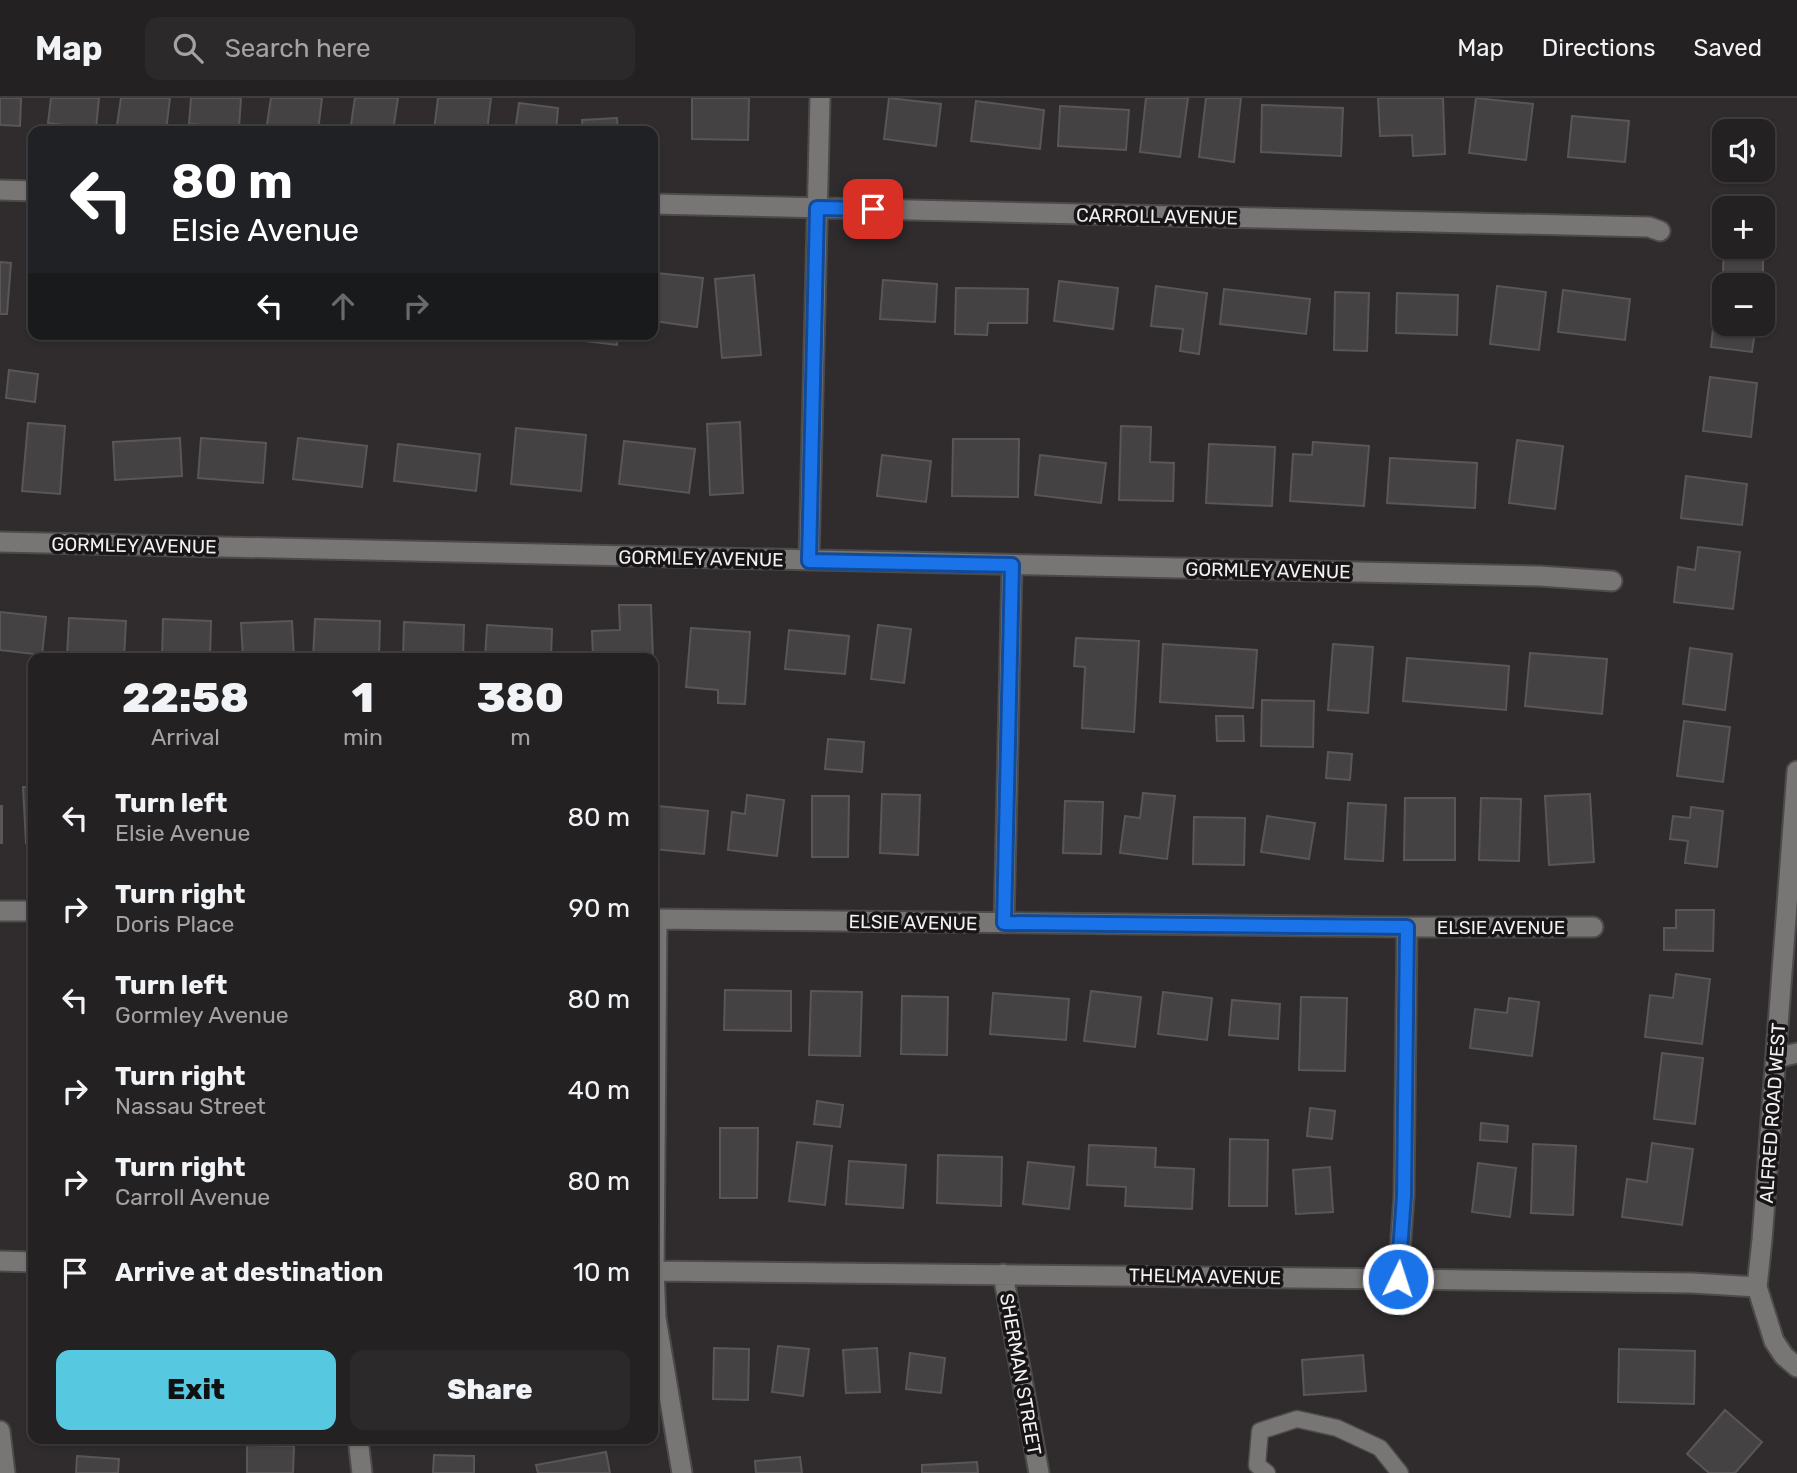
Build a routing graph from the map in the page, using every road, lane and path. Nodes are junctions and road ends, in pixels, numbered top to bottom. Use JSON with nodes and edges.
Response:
{"nodes":[{"id":1,"x":820,"y":98,"type":"edge"},
{"id":2,"x":0,"y":190,"type":"edge"},
{"id":3,"x":28,"y":191,"type":"edge"},
{"id":4,"x":658,"y":204,"type":"edge"},
{"id":5,"x":817,"y":208,"type":"junction"},
{"id":6,"x":1660,"y":231,"type":"dead end"},
{"id":7,"x":0,"y":542,"type":"edge"},
{"id":8,"x":809,"y":561,"type":"junction"},
{"id":9,"x":1012,"y":565,"type":"junction"},
{"id":10,"x":1612,"y":581,"type":"dead end"},
{"id":11,"x":1797,"y":771,"type":"edge"},
{"id":12,"x":0,"y":911,"type":"edge"},
{"id":13,"x":28,"y":911,"type":"edge"},
{"id":14,"x":658,"y":919,"type":"edge"},
{"id":15,"x":1004,"y":923,"type":"junction"},
{"id":16,"x":1407,"y":927,"type":"junction"},
{"id":17,"x":1593,"y":928,"type":"dead end"},
{"id":18,"x":1797,"y":1053,"type":"edge"},
{"id":19,"x":1776,"y":1058,"type":"junction"},
{"id":20,"x":0,"y":1261,"type":"edge"},
{"id":21,"x":28,"y":1262,"type":"edge"},
{"id":22,"x":658,"y":1271,"type":"edge"},
{"id":23,"x":1003,"y":1274,"type":"junction"},
{"id":24,"x":1398,"y":1279,"type":"junction"},
{"id":25,"x":1757,"y":1287,"type":"junction"},
{"id":26,"x":658,"y":1330,"type":"edge"},
{"id":27,"x":1797,"y":1367,"type":"edge"},
{"id":28,"x":0,"y":1431,"type":"edge"},
{"id":29,"x":359,"y":1444,"type":"edge"},
{"id":30,"x":5,"y":1473,"type":"edge"},
{"id":31,"x":362,"y":1473,"type":"edge"},
{"id":32,"x":682,"y":1473,"type":"edge"},
{"id":33,"x":1039,"y":1473,"type":"edge"},
{"id":34,"x":1267,"y":1473,"type":"edge"},
{"id":35,"x":1400,"y":1473,"type":"edge"}],
"edges":[{"from":1,"to":5,"type":"street"},
{"from":2,"to":3,"type":"street"},
{"from":4,"to":5,"type":"street","name":"CARROLL AVENUE"},
{"from":5,"to":6,"type":"street","name":"CARROLL AVENUE"},
{"from":5,"to":8,"type":"street"},
{"from":7,"to":8,"type":"street","name":"GORMLEY AVENUE"},
{"from":8,"to":9,"type":"street","name":"GORMLEY AVENUE"},
{"from":9,"to":10,"type":"street","name":"GORMLEY AVENUE"},
{"from":9,"to":15,"type":"street"},
{"from":11,"to":19,"type":"street","name":"ALFRED ROAD WEST"},
{"from":12,"to":13,"type":"street"},
{"from":14,"to":15,"type":"street","name":"ELSIE AVENUE"},
{"from":15,"to":16,"type":"street","name":"ELSIE AVENUE"},
{"from":16,"to":17,"type":"street","name":"ELSIE AVENUE"},
{"from":16,"to":24,"type":"street"},
{"from":18,"to":19,"type":"street"},
{"from":19,"to":25,"type":"street","name":"ALFRED ROAD WEST"},
{"from":20,"to":21,"type":"street"},
{"from":22,"to":23,"type":"street","name":"THELMA AVENUE"},
{"from":23,"to":24,"type":"street","name":"THELMA AVENUE"},
{"from":23,"to":33,"type":"street","name":"SHERMAN STREET"},
{"from":24,"to":25,"type":"street","name":"THELMA AVENUE"},
{"from":25,"to":27,"type":"street"},
{"from":26,"to":32,"type":"street"},
{"from":28,"to":30,"type":"street"},
{"from":29,"to":31,"type":"street"},
{"from":34,"to":35,"type":"lane"}]}
